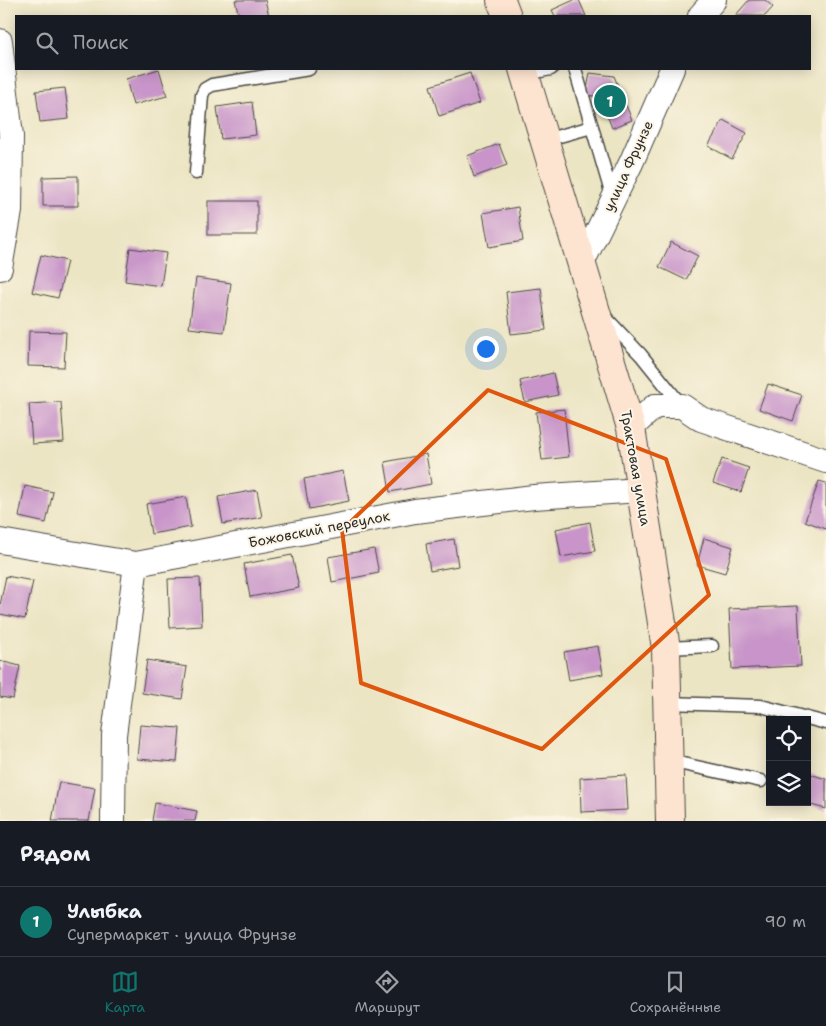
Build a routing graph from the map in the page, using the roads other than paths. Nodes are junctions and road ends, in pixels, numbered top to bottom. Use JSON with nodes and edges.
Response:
{"nodes":[{"id":1,"x":714,"y":0,"type":"edge"},
{"id":2,"x":701,"y":15,"type":"edge"},
{"id":3,"x":0,"y":42,"type":"edge"},
{"id":4,"x":303,"y":70,"type":"edge"},
{"id":5,"x":538,"y":70,"type":"edge"},
{"id":6,"x":575,"y":70,"type":"edge"},
{"id":7,"x":672,"y":70,"type":"edge"},
{"id":8,"x":524,"y":71,"type":"edge"},
{"id":9,"x":592,"y":127,"type":"junction"},
{"id":10,"x":545,"y":140,"type":"junction"},
{"id":11,"x":196,"y":173,"type":"dead end"},
{"id":12,"x":613,"y":199,"type":"junction"},
{"id":13,"x":582,"y":263,"type":"junction"},
{"id":14,"x":0,"y":268,"type":"edge"},
{"id":15,"x":594,"y":305,"type":"junction"},
{"id":16,"x":682,"y":406,"type":"junction"},
{"id":17,"x":631,"y":428,"type":"junction"},
{"id":18,"x":826,"y":461,"type":"edge"},
{"id":19,"x":641,"y":490,"type":"junction"},
{"id":20,"x":0,"y":541,"type":"edge"},
{"id":21,"x":136,"y":564,"type":"junction"},
{"id":22,"x":712,"y":646,"type":"dead end"},
{"id":23,"x":666,"y":648,"type":"junction"},
{"id":24,"x":667,"y":703,"type":"junction"},
{"id":25,"x":826,"y":723,"type":"edge"},
{"id":26,"x":669,"y":761,"type":"junction"},
{"id":27,"x":761,"y":781,"type":"dead end"},
{"id":28,"x":113,"y":821,"type":"edge"},
{"id":29,"x":670,"y":821,"type":"edge"}],
"edges":[{"from":1,"to":2,"type":"street"},
{"from":3,"to":14,"type":"street"},
{"from":4,"to":11,"type":"lane"},
{"from":5,"to":8,"type":"lane"},
{"from":6,"to":9,"type":"lane"},
{"from":7,"to":12,"type":"street","name":"улица Фрунзе"},
{"from":8,"to":10,"type":"street","name":"Трактовая улица"},
{"from":9,"to":10,"type":"lane"},
{"from":9,"to":12,"type":"lane"},
{"from":10,"to":13,"type":"street","name":"Трактовая улица"},
{"from":12,"to":13,"type":"street","name":"улица Фрунзе"},
{"from":13,"to":15,"type":"street","name":"Трактовая улица"},
{"from":15,"to":16,"type":"lane"},
{"from":15,"to":17,"type":"street","name":"Трактовая улица"},
{"from":16,"to":17,"type":"street"},
{"from":16,"to":18,"type":"street"},
{"from":17,"to":19,"type":"street","name":"Трактовая улица"},
{"from":19,"to":21,"type":"street","name":"Божовский переулок"},
{"from":19,"to":23,"type":"street","name":"Трактовая улица"},
{"from":20,"to":21,"type":"street","name":"Божовский переулок"},
{"from":21,"to":28,"type":"street"},
{"from":22,"to":23,"type":"lane"},
{"from":23,"to":24,"type":"street","name":"Трактовая улица"},
{"from":24,"to":25,"type":"lane"},
{"from":24,"to":26,"type":"street","name":"Трактовая улица"},
{"from":26,"to":27,"type":"lane"},
{"from":26,"to":29,"type":"street","name":"Трактовая улица"}]}
